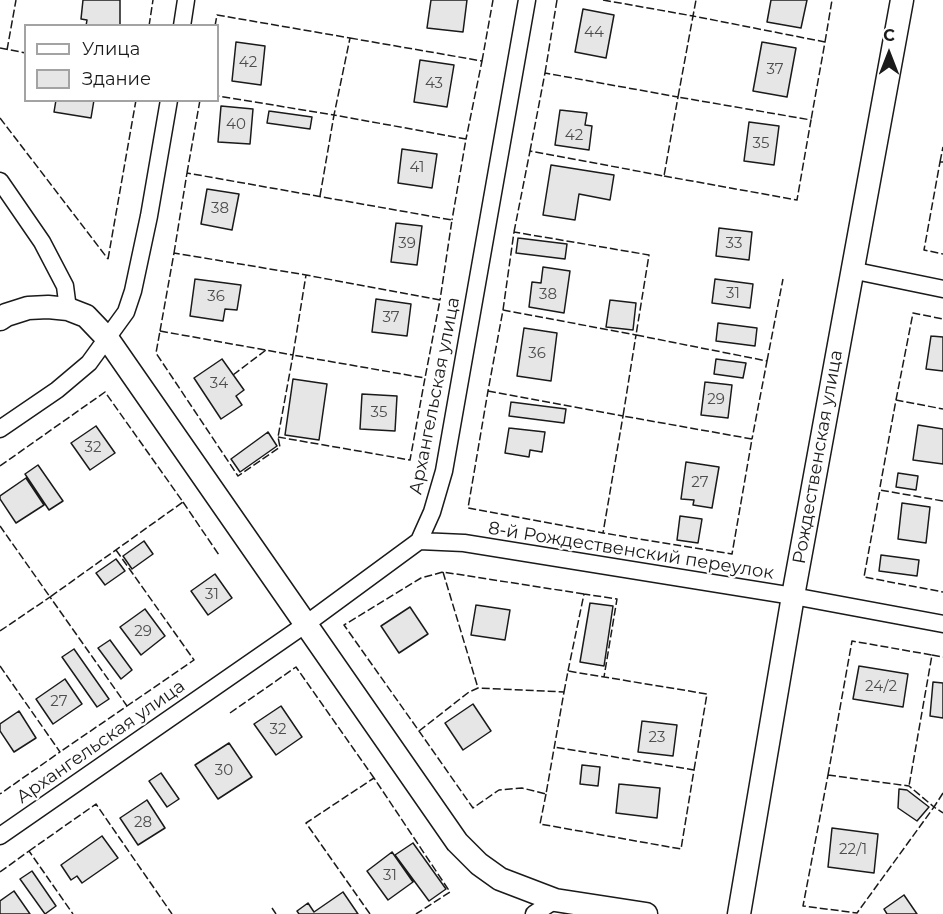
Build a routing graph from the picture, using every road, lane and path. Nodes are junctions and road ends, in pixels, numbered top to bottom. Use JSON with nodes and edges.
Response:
{"nodes":[{"id":1,"x":186,"y":0,"type":"edge"},
{"id":2,"x":527,"y":0,"type":"edge"},
{"id":3,"x":902,"y":0,"type":"edge"},
{"id":4,"x":182,"y":24,"type":"edge"},
{"id":5,"x":169,"y":102,"type":"edge"},
{"id":6,"x":0,"y":181,"type":"edge"},
{"id":7,"x":851,"y":270,"type":"junction"},
{"id":8,"x":943,"y":289,"type":"edge"},
{"id":9,"x":68,"y":309,"type":"junction"},
{"id":10,"x":0,"y":319,"type":"edge"},
{"id":11,"x":107,"y":338,"type":"junction"},
{"id":12,"x":0,"y":429,"type":"edge"},
{"id":13,"x":419,"y":541,"type":"junction"},
{"id":14,"x":793,"y":596,"type":"junction"},
{"id":15,"x":306,"y":624,"type":"junction"},
{"id":16,"x":943,"y":624,"type":"edge"},
{"id":17,"x":0,"y":836,"type":"edge"},
{"id":18,"x":555,"y":900,"type":"junction"},
{"id":19,"x":534,"y":914,"type":"edge"},
{"id":20,"x":646,"y":914,"type":"edge"},
{"id":21,"x":739,"y":914,"type":"edge"}],
"edges":[{"from":1,"to":4,"type":"street"},
{"from":2,"to":13,"type":"street","name":"Архангельская улица"},
{"from":3,"to":7,"type":"main road","name":"Рождественская улица"},
{"from":5,"to":11,"type":"street"},
{"from":6,"to":9,"type":"street"},
{"from":7,"to":8,"type":"street"},
{"from":7,"to":14,"type":"main road","name":"Рождественская улица"},
{"from":9,"to":10,"type":"main road"},
{"from":9,"to":11,"type":"main road"},
{"from":11,"to":12,"type":"street"},
{"from":11,"to":15,"type":"main road"},
{"from":13,"to":14,"type":"street","name":"8-й Рождественский переулок"},
{"from":13,"to":15,"type":"street","name":"Архангельская улица"},
{"from":14,"to":16,"type":"street","name":"8-й Рождественский переулок"},
{"from":14,"to":21,"type":"main road","name":"Рождественская улица"},
{"from":15,"to":17,"type":"street","name":"Архангельская улица"},
{"from":15,"to":18,"type":"main road"},
{"from":18,"to":19,"type":"street"},
{"from":18,"to":20,"type":"main road"}]}
